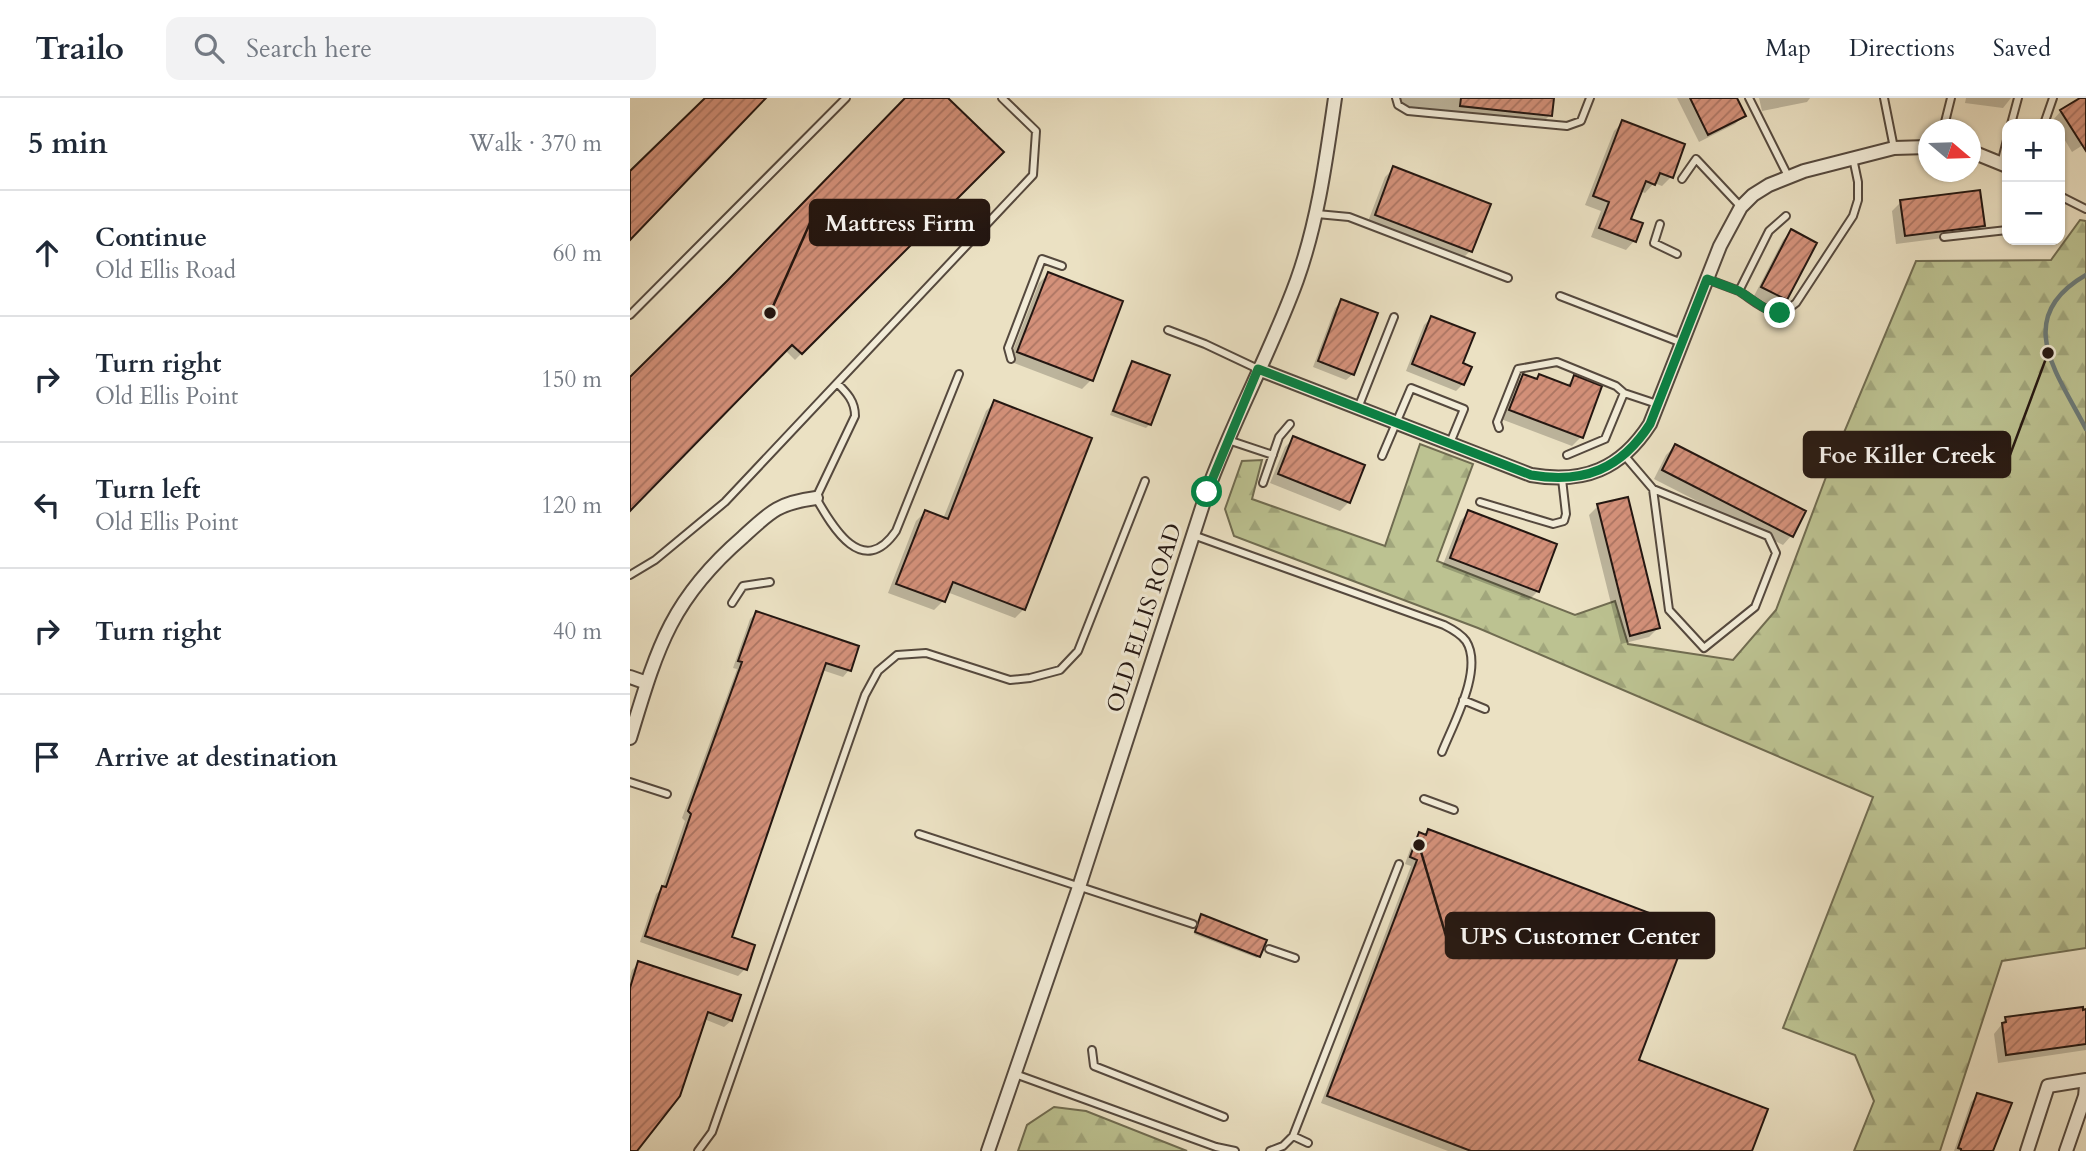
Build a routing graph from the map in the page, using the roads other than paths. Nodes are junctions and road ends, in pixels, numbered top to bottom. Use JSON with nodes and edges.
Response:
{"nodes":[{"id":1,"x":846,"y":98,"type":"edge"},
{"id":2,"x":1002,"y":98,"type":"edge"},
{"id":3,"x":1335,"y":98,"type":"edge"},
{"id":4,"x":1396,"y":98,"type":"edge"},
{"id":5,"x":1590,"y":98,"type":"edge"},
{"id":6,"x":1749,"y":98,"type":"edge"},
{"id":7,"x":1884,"y":98,"type":"edge"},
{"id":8,"x":1951,"y":98,"type":"edge"},
{"id":9,"x":2018,"y":98,"type":"edge"},
{"id":10,"x":2053,"y":98,"type":"edge"},
{"id":11,"x":1946,"y":119,"type":"edge"},
{"id":12,"x":2012,"y":119,"type":"edge"},
{"id":13,"x":2046,"y":119,"type":"edge"},
{"id":14,"x":1918,"y":147,"type":"edge"},
{"id":15,"x":1894,"y":148,"type":"junction"},
{"id":16,"x":1981,"y":156,"type":"edge"},
{"id":17,"x":1853,"y":159,"type":"junction"},
{"id":18,"x":2002,"y":164,"type":"edge"},
{"id":19,"x":1788,"y":176,"type":"junction"},
{"id":20,"x":1682,"y":179,"type":"dead end"},
{"id":21,"x":2065,"y":198,"type":"edge"},
{"id":22,"x":1741,"y":207,"type":"junction"},
{"id":23,"x":2086,"y":209,"type":"edge"},
{"id":24,"x":1317,"y":214,"type":"junction"},
{"id":25,"x":1786,"y":216,"type":"dead end"},
{"id":26,"x":1660,"y":224,"type":"dead end"},
{"id":27,"x":2002,"y":231,"type":"edge"},
{"id":28,"x":1944,"y":237,"type":"dead end"},
{"id":29,"x":1677,"y":254,"type":"dead end"},
{"id":30,"x":1062,"y":266,"type":"dead end"},
{"id":31,"x":1508,"y":278,"type":"dead end"},
{"id":32,"x":1707,"y":279,"type":"junction"},
{"id":33,"x":1739,"y":291,"type":"junction"},
{"id":34,"x":1560,"y":296,"type":"dead end"},
{"id":35,"x":630,"y":316,"type":"edge"},
{"id":36,"x":1394,"y":317,"type":"dead end"},
{"id":37,"x":1168,"y":330,"type":"dead end"},
{"id":38,"x":1682,"y":343,"type":"junction"},
{"id":39,"x":1011,"y":359,"type":"dead end"},
{"id":40,"x":1258,"y":369,"type":"junction"},
{"id":41,"x":959,"y":374,"type":"dead end"},
{"id":42,"x":837,"y":383,"type":"junction"},
{"id":43,"x":1624,"y":393,"type":"junction"},
{"id":44,"x":1658,"y":404,"type":"junction"},
{"id":45,"x":1358,"y":408,"type":"junction"},
{"id":46,"x":1397,"y":423,"type":"junction"},
{"id":47,"x":1290,"y":424,"type":"dead end"},
{"id":48,"x":1499,"y":428,"type":"dead end"},
{"id":49,"x":1227,"y":439,"type":"junction"},
{"id":50,"x":1450,"y":443,"type":"junction"},
{"id":51,"x":1273,"y":455,"type":"junction"},
{"id":52,"x":1567,"y":455,"type":"dead end"},
{"id":53,"x":1624,"y":455,"type":"junction"},
{"id":54,"x":1382,"y":456,"type":"dead end"},
{"id":55,"x":1562,"y":479,"type":"junction"},
{"id":56,"x":1145,"y":481,"type":"dead end"},
{"id":57,"x":1263,"y":483,"type":"dead end"},
{"id":58,"x":1653,"y":489,"type":"junction"},
{"id":59,"x":816,"y":498,"type":"junction"},
{"id":60,"x":1480,"y":502,"type":"dead end"},
{"id":61,"x":1192,"y":534,"type":"junction"},
{"id":62,"x":630,"y":575,"type":"edge"},
{"id":63,"x":769,"y":582,"type":"dead end"},
{"id":64,"x":732,"y":603,"type":"dead end"},
{"id":65,"x":630,"y":677,"type":"edge"},
{"id":66,"x":647,"y":683,"type":"junction"},
{"id":67,"x":1463,"y":700,"type":"junction"},
{"id":68,"x":1485,"y":709,"type":"dead end"},
{"id":69,"x":630,"y":738,"type":"edge"},
{"id":70,"x":1442,"y":752,"type":"dead end"},
{"id":71,"x":630,"y":782,"type":"edge"},
{"id":72,"x":667,"y":794,"type":"dead end"},
{"id":73,"x":1424,"y":799,"type":"dead end"},
{"id":74,"x":1454,"y":810,"type":"dead end"},
{"id":75,"x":919,"y":834,"type":"dead end"},
{"id":76,"x":1399,"y":864,"type":"dead end"},
{"id":77,"x":1079,"y":887,"type":"junction"},
{"id":78,"x":1193,"y":925,"type":"dead end"},
{"id":79,"x":1269,"y":949,"type":"dead end"},
{"id":80,"x":1295,"y":958,"type":"dead end"},
{"id":81,"x":1092,"y":1050,"type":"dead end"},
{"id":82,"x":1015,"y":1074,"type":"junction"},
{"id":83,"x":2086,"y":1080,"type":"edge"},
{"id":84,"x":2086,"y":1086,"type":"edge"},
{"id":85,"x":1224,"y":1117,"type":"dead end"},
{"id":86,"x":1293,"y":1136,"type":"junction"},
{"id":87,"x":1308,"y":1143,"type":"dead end"},
{"id":88,"x":698,"y":1151,"type":"edge"},
{"id":89,"x":988,"y":1151,"type":"edge"},
{"id":90,"x":1236,"y":1151,"type":"edge"},
{"id":91,"x":1270,"y":1151,"type":"edge"},
{"id":92,"x":2027,"y":1151,"type":"edge"},
{"id":93,"x":2066,"y":1151,"type":"edge"}],
"edges":[{"from":1,"to":35,"type":"lane"},
{"from":2,"to":42,"type":"lane"},
{"from":3,"to":24,"type":"street","name":"OLD ELLIS ROAD"},
{"from":4,"to":5,"type":"lane"},
{"from":6,"to":19,"type":"lane"},
{"from":7,"to":15,"type":"lane"},
{"from":8,"to":11,"type":"lane"},
{"from":9,"to":12,"type":"lane"},
{"from":10,"to":13,"type":"lane"},
{"from":14,"to":15,"type":"street"},
{"from":15,"to":17,"type":"street"},
{"from":16,"to":18,"type":"street"},
{"from":17,"to":19,"type":"street"},
{"from":17,"to":33,"type":"lane"},
{"from":19,"to":22,"type":"street"},
{"from":20,"to":22,"type":"lane"},
{"from":21,"to":23,"type":"lane"},
{"from":22,"to":32,"type":"street"},
{"from":24,"to":31,"type":"lane"},
{"from":24,"to":40,"type":"street","name":"OLD ELLIS ROAD"},
{"from":25,"to":33,"type":"lane"},
{"from":26,"to":29,"type":"lane"},
{"from":27,"to":28,"type":"lane"},
{"from":30,"to":39,"type":"lane"},
{"from":32,"to":33,"type":"lane"},
{"from":32,"to":38,"type":"street"},
{"from":34,"to":38,"type":"lane"},
{"from":36,"to":45,"type":"lane"},
{"from":37,"to":40,"type":"lane"},
{"from":38,"to":44,"type":"street"},
{"from":40,"to":45,"type":"street"},
{"from":40,"to":49,"type":"street","name":"OLD ELLIS ROAD"},
{"from":41,"to":59,"type":"lane"},
{"from":42,"to":59,"type":"lane"},
{"from":42,"to":62,"type":"lane"},
{"from":43,"to":44,"type":"lane"},
{"from":43,"to":48,"type":"lane"},
{"from":43,"to":52,"type":"lane"},
{"from":44,"to":53,"type":"street"},
{"from":45,"to":46,"type":"street"},
{"from":46,"to":50,"type":"street"},
{"from":46,"to":50,"type":"lane"},
{"from":46,"to":54,"type":"lane"},
{"from":47,"to":51,"type":"lane"},
{"from":49,"to":51,"type":"lane"},
{"from":49,"to":61,"type":"street","name":"OLD ELLIS ROAD"},
{"from":50,"to":55,"type":"street"},
{"from":51,"to":57,"type":"lane"},
{"from":53,"to":55,"type":"street"},
{"from":53,"to":58,"type":"lane"},
{"from":55,"to":60,"type":"lane"},
{"from":56,"to":88,"type":"lane"},
{"from":58,"to":58,"type":"lane"},
{"from":59,"to":66,"type":"street"},
{"from":61,"to":67,"type":"lane"},
{"from":61,"to":77,"type":"street","name":"OLD ELLIS ROAD"},
{"from":63,"to":64,"type":"lane"},
{"from":65,"to":66,"type":"street"},
{"from":66,"to":69,"type":"street"},
{"from":67,"to":68,"type":"lane"},
{"from":67,"to":70,"type":"lane"},
{"from":71,"to":72,"type":"lane"},
{"from":73,"to":74,"type":"lane"},
{"from":75,"to":77,"type":"lane"},
{"from":76,"to":86,"type":"lane"},
{"from":77,"to":78,"type":"lane"},
{"from":77,"to":82,"type":"street","name":"OLD ELLIS ROAD"},
{"from":79,"to":80,"type":"lane"},
{"from":81,"to":85,"type":"lane"},
{"from":82,"to":89,"type":"street","name":"OLD ELLIS ROAD"},
{"from":82,"to":90,"type":"lane"},
{"from":83,"to":92,"type":"street"},
{"from":84,"to":93,"type":"street"},
{"from":86,"to":87,"type":"lane"},
{"from":86,"to":91,"type":"lane"}]}
